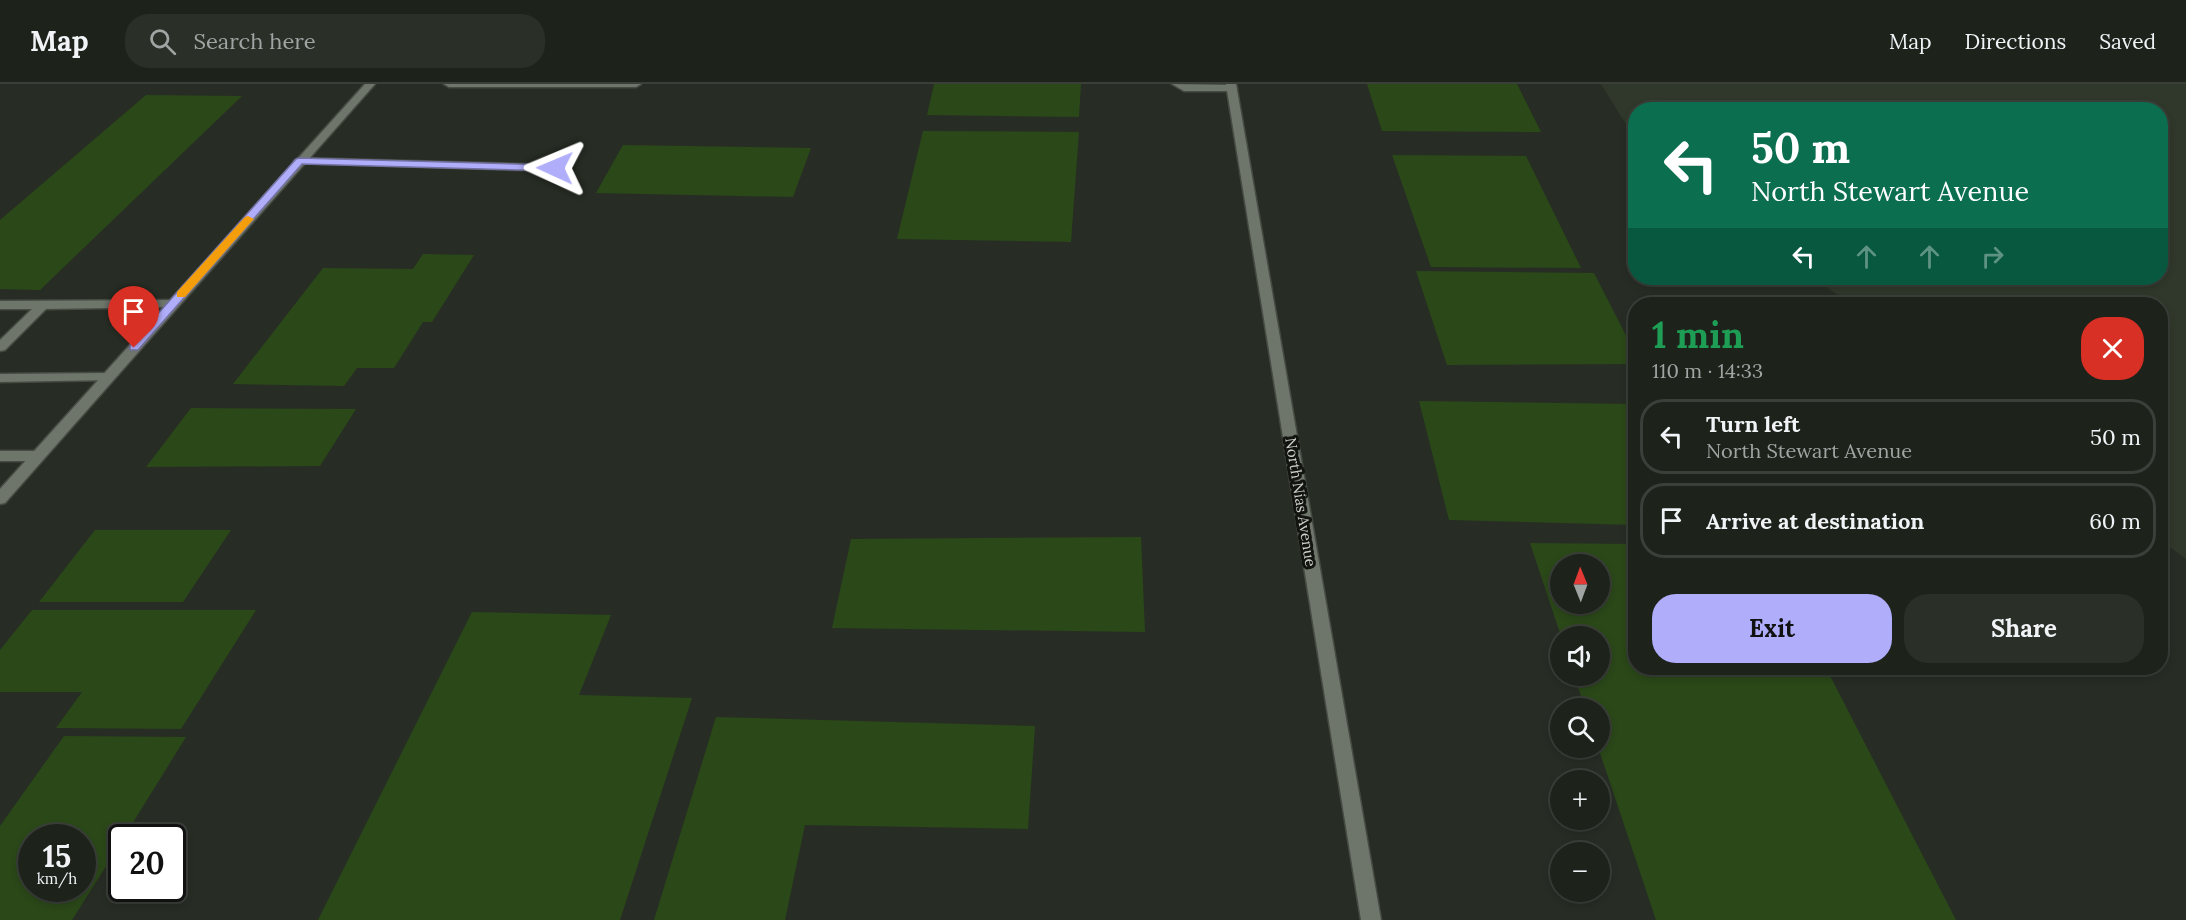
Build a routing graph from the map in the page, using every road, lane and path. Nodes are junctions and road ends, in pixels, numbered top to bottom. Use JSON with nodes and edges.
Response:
{"nodes":[{"id":1,"x":370,"y":84,"type":"edge"},
{"id":2,"x":449,"y":84,"type":"edge"},
{"id":3,"x":636,"y":84,"type":"edge"},
{"id":4,"x":1178,"y":84,"type":"edge"},
{"id":5,"x":1232,"y":86,"type":"edge"},
{"id":6,"x":299,"y":161,"type":"junction"},
{"id":7,"x":555,"y":168,"type":"dead end"},
{"id":8,"x":173,"y":304,"type":"junction"},
{"id":9,"x":0,"y":305,"type":"edge"},
{"id":10,"x":43,"y":305,"type":"junction"},
{"id":11,"x":0,"y":347,"type":"edge"},
{"id":12,"x":108,"y":377,"type":"junction"},
{"id":13,"x":0,"y":378,"type":"edge"},
{"id":14,"x":0,"y":456,"type":"edge"},
{"id":15,"x":38,"y":456,"type":"junction"},
{"id":16,"x":0,"y":499,"type":"edge"},
{"id":17,"x":1371,"y":920,"type":"edge"}],
"edges":[{"from":1,"to":6,"type":"street"},
{"from":2,"to":3,"type":"street"},
{"from":4,"to":5,"type":"street"},
{"from":5,"to":17,"type":"street","name":"North Nias Avenue"},
{"from":6,"to":7,"type":"street"},
{"from":6,"to":8,"type":"street"},
{"from":8,"to":10,"type":"street"},
{"from":8,"to":12,"type":"street"},
{"from":9,"to":10,"type":"street"},
{"from":10,"to":11,"type":"street"},
{"from":12,"to":13,"type":"street"},
{"from":12,"to":15,"type":"street"},
{"from":14,"to":15,"type":"street"},
{"from":15,"to":16,"type":"street"}]}
